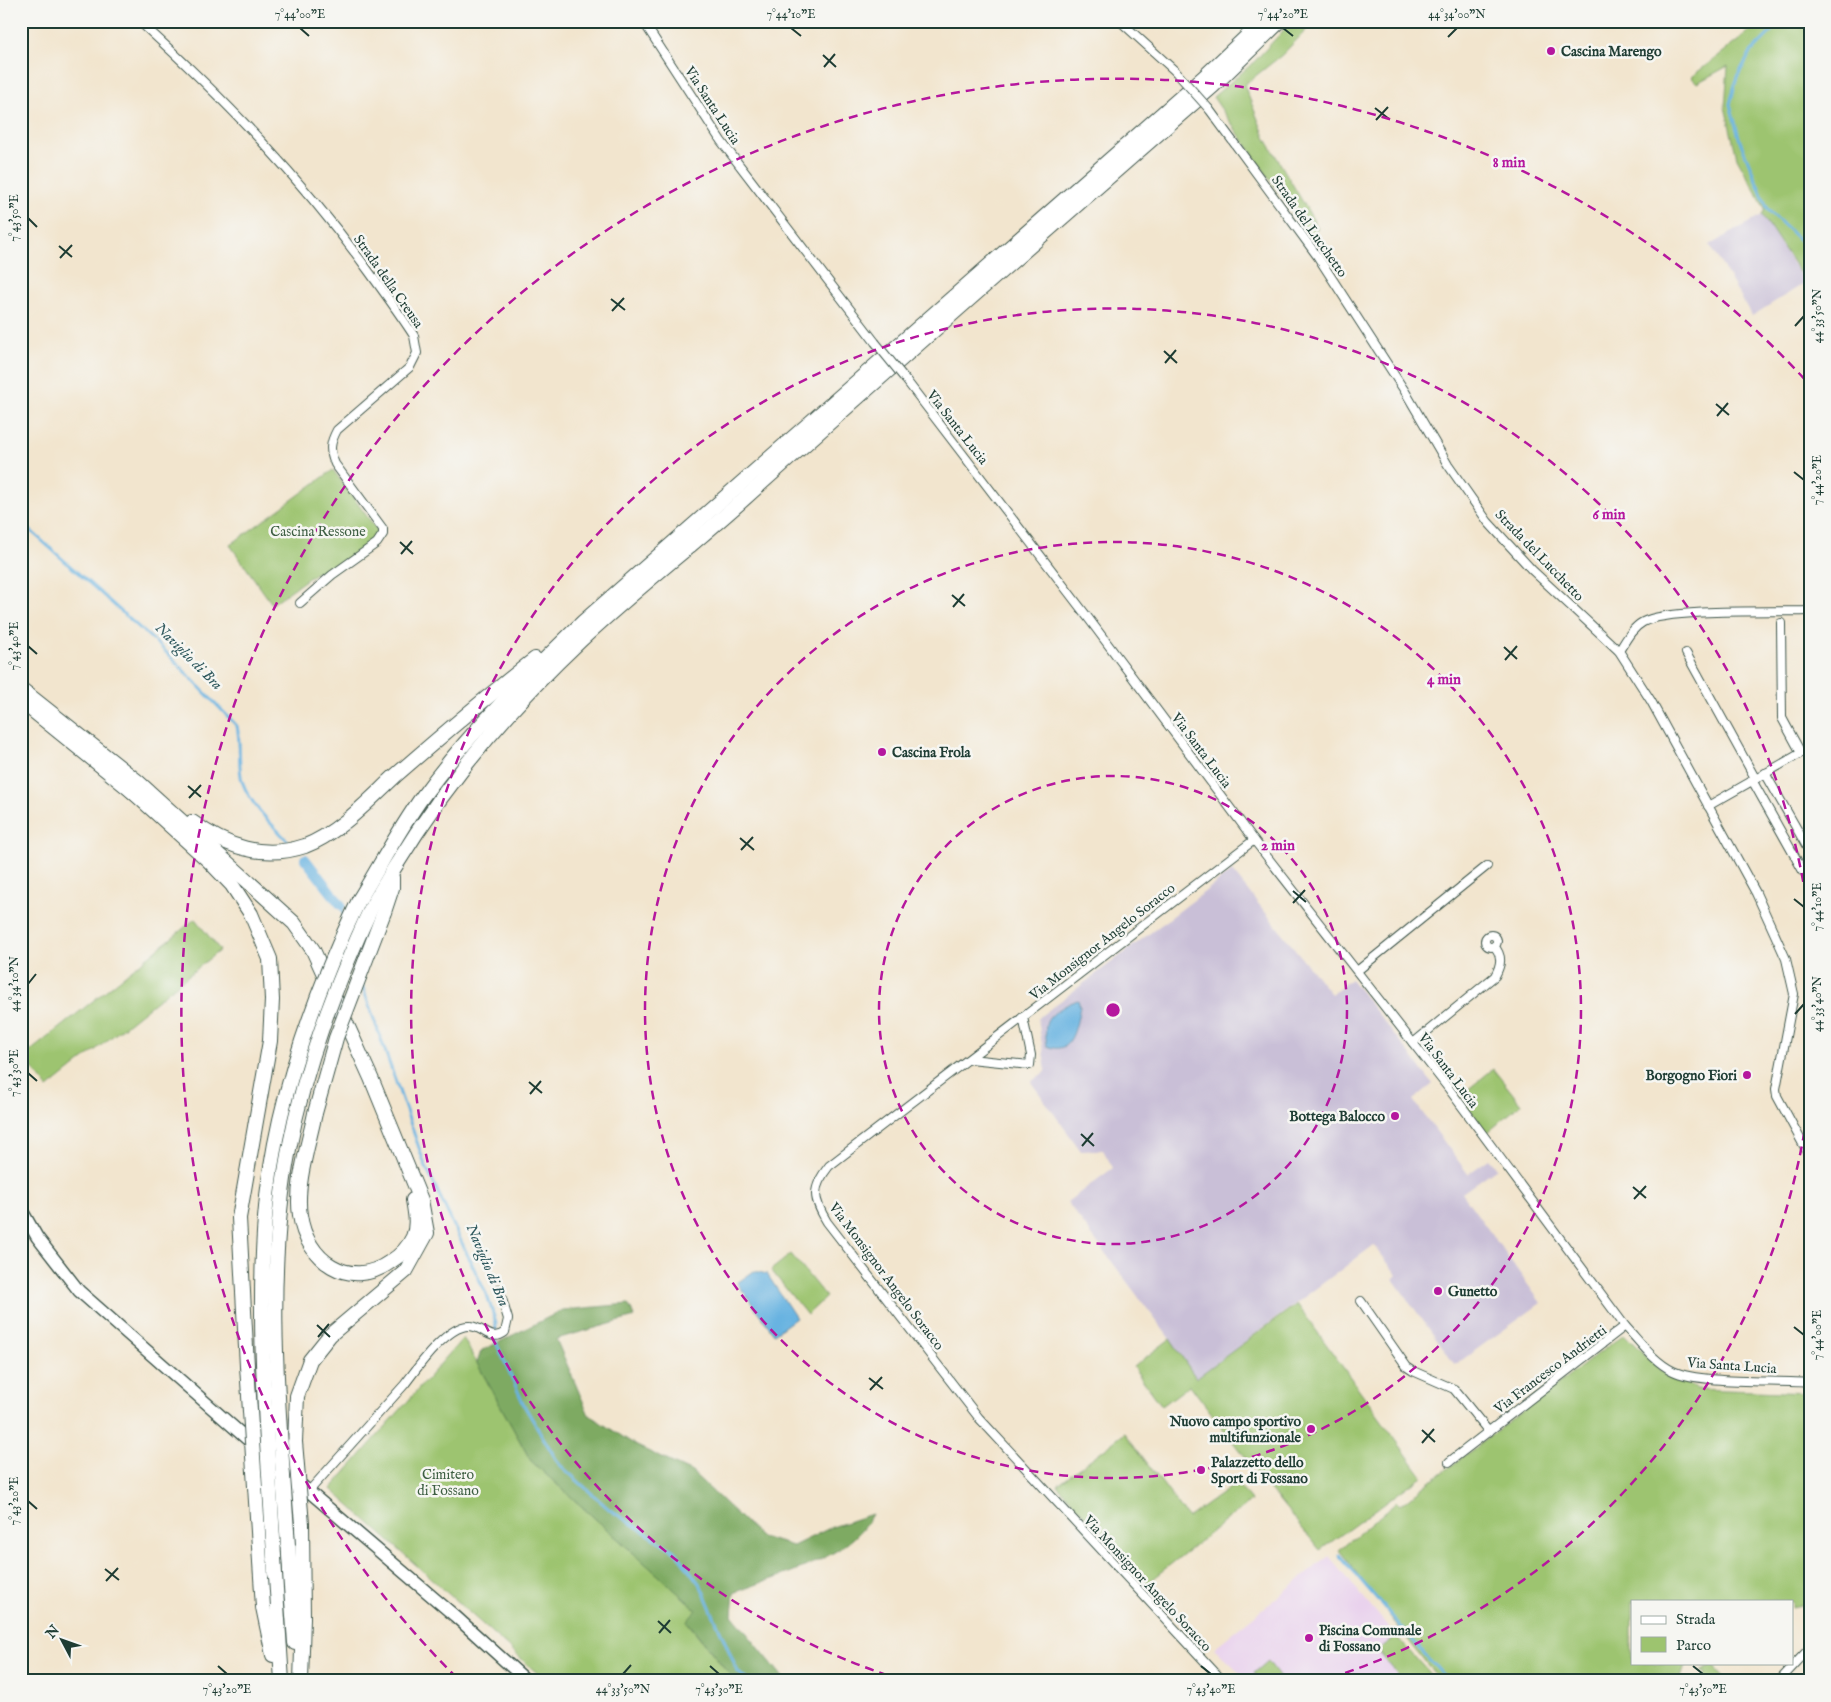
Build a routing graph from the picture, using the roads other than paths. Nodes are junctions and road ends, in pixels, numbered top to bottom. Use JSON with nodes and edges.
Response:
{"nodes":[{"id":1,"x":139,"y":21,"type":"edge"},
{"id":2,"x":643,"y":21,"type":"edge"},
{"id":3,"x":1120,"y":21,"type":"edge"},
{"id":4,"x":1263,"y":21,"type":"edge"},
{"id":5,"x":1280,"y":21,"type":"edge"},
{"id":6,"x":300,"y":603,"type":"dead end"},
{"id":7,"x":1810,"y":611,"type":"edge"},
{"id":8,"x":583,"y":622,"type":"junction"},
{"id":9,"x":1781,"y":623,"type":"dead end"},
{"id":10,"x":1619,"y":651,"type":"junction"},
{"id":11,"x":1686,"y":653,"type":"dead end"},
{"id":12,"x":21,"y":689,"type":"edge"},
{"id":13,"x":21,"y":701,"type":"edge"},
{"id":14,"x":1810,"y":748,"type":"edge"},
{"id":15,"x":1801,"y":753,"type":"junction"},
{"id":16,"x":1765,"y":773,"type":"junction"},
{"id":17,"x":1754,"y":779,"type":"junction"},
{"id":18,"x":134,"y":786,"type":"junction"},
{"id":19,"x":1708,"y":806,"type":"junction"},
{"id":20,"x":1254,"y":840,"type":"junction"},
{"id":21,"x":1810,"y":852,"type":"edge"},
{"id":22,"x":1487,"y":866,"type":"dead end"},
{"id":23,"x":1810,"y":867,"type":"edge"},
{"id":24,"x":378,"y":909,"type":"junction"},
{"id":25,"x":1494,"y":946,"type":"dead end"},
{"id":26,"x":1357,"y":971,"type":"junction"},
{"id":27,"x":1023,"y":1018,"type":"junction"},
{"id":28,"x":1413,"y":1043,"type":"junction"},
{"id":29,"x":970,"y":1059,"type":"junction"},
{"id":30,"x":1809,"y":1154,"type":"edge"},
{"id":31,"x":408,"y":1167,"type":"junction"},
{"id":32,"x":21,"y":1209,"type":"edge"},
{"id":33,"x":499,"y":1289,"type":"dead end"},
{"id":34,"x":1361,"y":1301,"type":"dead end"},
{"id":35,"x":1626,"y":1326,"type":"junction"},
{"id":36,"x":1810,"y":1383,"type":"edge"},
{"id":37,"x":1489,"y":1432,"type":"junction"},
{"id":38,"x":1449,"y":1462,"type":"dead end"},
{"id":39,"x":308,"y":1491,"type":"junction"},
{"id":40,"x":1808,"y":1654,"type":"edge"},
{"id":41,"x":281,"y":1681,"type":"edge"},
{"id":42,"x":299,"y":1681,"type":"edge"},
{"id":43,"x":527,"y":1681,"type":"edge"},
{"id":44,"x":1223,"y":1681,"type":"edge"},
{"id":45,"x":1779,"y":1681,"type":"edge"}],
"edges":[{"from":1,"to":6,"type":"street","name":"Strada della Creusa"},
{"from":2,"to":20,"type":"street","name":"Via Santa Lucia","bridge":true},
{"from":3,"to":10,"type":"street","name":"Strada del Lucchetto","bridge":true},
{"from":4,"to":8,"type":"highway"},
{"from":5,"to":24,"type":"highway"},
{"from":7,"to":10,"type":"street"},
{"from":8,"to":18,"type":"highway"},
{"from":8,"to":41,"type":"highway","bridge":true},
{"from":9,"to":15,"type":"street"},
{"from":10,"to":19,"type":"street","name":"Strada del Lucchetto"},
{"from":11,"to":17,"type":"street"},
{"from":12,"to":18,"type":"highway"},
{"from":13,"to":18,"type":"highway"},
{"from":14,"to":15,"type":"street"},
{"from":15,"to":16,"type":"street"},
{"from":16,"to":17,"type":"street"},
{"from":16,"to":21,"type":"street"},
{"from":17,"to":19,"type":"street"},
{"from":17,"to":23,"type":"street"},
{"from":18,"to":31,"type":"highway"},
{"from":18,"to":41,"type":"highway","bridge":true},
{"from":19,"to":30,"type":"street","name":"Strada del Lucchetto"},
{"from":20,"to":26,"type":"street","name":"Via Santa Lucia"},
{"from":20,"to":27,"type":"street","name":"Via Monsignor Angelo Soracco"},
{"from":22,"to":26,"type":"street"},
{"from":24,"to":31,"type":"highway","bridge":true},
{"from":24,"to":42,"type":"highway","bridge":true},
{"from":25,"to":28,"type":"street"},
{"from":26,"to":28,"type":"street","name":"Via Santa Lucia"},
{"from":27,"to":29,"type":"street","name":"Via Monsignor Angelo Soracco"},
{"from":27,"to":29,"type":"street"},
{"from":28,"to":35,"type":"street","name":"Via Santa Lucia"},
{"from":29,"to":44,"type":"street","name":"Via Monsignor Angelo Soracco"},
{"from":31,"to":42,"type":"highway","bridge":true},
{"from":32,"to":39,"type":"main road"},
{"from":33,"to":39,"type":"street"},
{"from":34,"to":37,"type":"street","name":"Via Francesco Andrietti"},
{"from":35,"to":36,"type":"street","name":"Via Santa Lucia"},
{"from":35,"to":37,"type":"street","name":"Via Francesco Andrietti"},
{"from":37,"to":38,"type":"street","name":"Via Francesco Andrietti"},
{"from":39,"to":43,"type":"main road"},
{"from":40,"to":45,"type":"street"}]}
